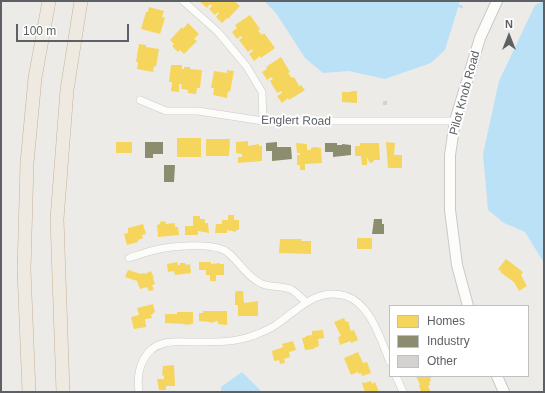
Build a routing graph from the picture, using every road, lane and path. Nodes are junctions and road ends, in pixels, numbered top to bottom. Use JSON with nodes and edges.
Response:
{"nodes":[{"id":1,"x":49,"y":1,"type":"edge"},
{"id":2,"x":81,"y":1,"type":"edge"},
{"id":3,"x":183,"y":1,"type":"edge"},
{"id":4,"x":497,"y":1,"type":"edge"},
{"id":5,"x":140,"y":100,"type":"dead end"},
{"id":6,"x":263,"y":121,"type":"junction"},
{"id":7,"x":455,"y":121,"type":"junction"},
{"id":8,"x":129,"y":258,"type":"dead end"},
{"id":9,"x":306,"y":302,"type":"junction"},
{"id":10,"x":468,"y":305,"type":"edge"},
{"id":11,"x":389,"y":360,"type":"edge"},
{"id":12,"x":396,"y":377,"type":"edge"},
{"id":13,"x":497,"y":377,"type":"edge"},
{"id":14,"x":30,"y":392,"type":"edge"},
{"id":15,"x":63,"y":392,"type":"edge"},
{"id":16,"x":139,"y":392,"type":"edge"},
{"id":17,"x":403,"y":392,"type":"edge"},
{"id":18,"x":504,"y":392,"type":"edge"}],
"edges":[{"from":1,"to":14,"type":"highway"},
{"from":2,"to":15,"type":"highway"},
{"from":3,"to":6,"type":"street"},
{"from":4,"to":7,"type":"main road","name":"Pilot Knob Road"},
{"from":5,"to":6,"type":"street","name":"Englert Road"},
{"from":6,"to":7,"type":"street","name":"Englert Road"},
{"from":7,"to":10,"type":"main road","name":"Pilot Knob Road"},
{"from":8,"to":9,"type":"street"},
{"from":9,"to":11,"type":"street"},
{"from":9,"to":16,"type":"street"},
{"from":12,"to":17,"type":"street"},
{"from":13,"to":18,"type":"main road"}]}
